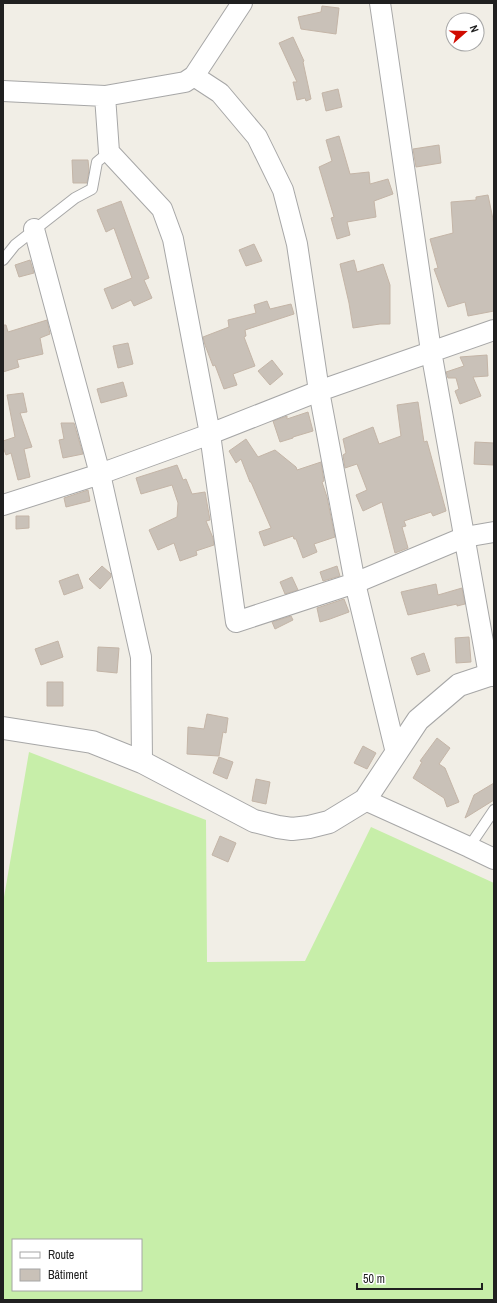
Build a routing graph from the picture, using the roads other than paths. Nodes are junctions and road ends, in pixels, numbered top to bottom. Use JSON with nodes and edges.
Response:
{"nodes":[{"id":1,"x":242,"y":3,"type":"edge"},
{"id":2,"x":380,"y":3,"type":"edge"},
{"id":3,"x":194,"y":76,"type":"junction"},
{"id":4,"x":3,"y":91,"type":"edge"},
{"id":5,"x":105,"y":96,"type":"junction"},
{"id":6,"x":109,"y":152,"type":"junction"},
{"id":7,"x":34,"y":229,"type":"junction"},
{"id":8,"x":3,"y":260,"type":"edge"},
{"id":9,"x":494,"y":330,"type":"edge"},
{"id":10,"x":468,"y":339,"type":"junction"},
{"id":11,"x":494,"y":345,"type":"edge"},
{"id":12,"x":431,"y":351,"type":"junction"},
{"id":13,"x":319,"y":391,"type":"junction"},
{"id":14,"x":210,"y":434,"type":"junction"},
{"id":15,"x":100,"y":474,"type":"junction"},
{"id":16,"x":3,"y":505,"type":"edge"},
{"id":17,"x":494,"y":532,"type":"edge"},
{"id":18,"x":465,"y":537,"type":"junction"},
{"id":19,"x":355,"y":583,"type":"junction"},
{"id":20,"x":491,"y":675,"type":"edge"},
{"id":21,"x":3,"y":728,"type":"edge"},
{"id":22,"x":396,"y":753,"type":"junction"},
{"id":23,"x":142,"y":762,"type":"junction"},
{"id":24,"x":365,"y":800,"type":"junction"},
{"id":25,"x":494,"y":810,"type":"edge"},
{"id":26,"x":469,"y":847,"type":"junction"},
{"id":27,"x":494,"y":860,"type":"edge"}],
"edges":[{"from":1,"to":3,"type":"street"},
{"from":2,"to":12,"type":"street"},
{"from":3,"to":5,"type":"street"},
{"from":3,"to":13,"type":"street"},
{"from":4,"to":5,"type":"street"},
{"from":5,"to":6,"type":"street"},
{"from":6,"to":7,"type":"lane"},
{"from":6,"to":14,"type":"street"},
{"from":7,"to":8,"type":"lane"},
{"from":7,"to":15,"type":"street"},
{"from":9,"to":10,"type":"street"},
{"from":10,"to":11,"type":"street"},
{"from":10,"to":12,"type":"street"},
{"from":12,"to":13,"type":"street"},
{"from":12,"to":18,"type":"street"},
{"from":13,"to":14,"type":"street"},
{"from":13,"to":19,"type":"street"},
{"from":14,"to":15,"type":"street"},
{"from":14,"to":19,"type":"street"},
{"from":15,"to":16,"type":"street"},
{"from":15,"to":23,"type":"street"},
{"from":17,"to":18,"type":"street"},
{"from":18,"to":19,"type":"street"},
{"from":18,"to":20,"type":"street"},
{"from":19,"to":22,"type":"street"},
{"from":20,"to":22,"type":"street"},
{"from":21,"to":23,"type":"street"},
{"from":22,"to":24,"type":"street"},
{"from":23,"to":24,"type":"street"},
{"from":24,"to":26,"type":"street"},
{"from":25,"to":26,"type":"lane"},
{"from":26,"to":27,"type":"street"}]}
